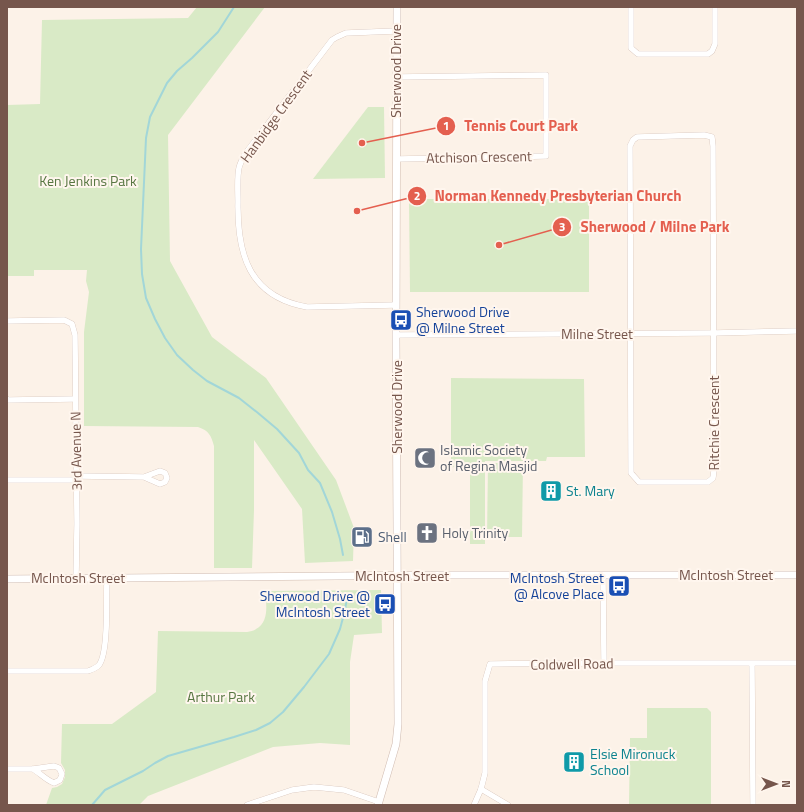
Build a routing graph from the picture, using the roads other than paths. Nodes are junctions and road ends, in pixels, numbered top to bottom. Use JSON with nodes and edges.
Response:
{"nodes":[{"id":1,"x":397,"y":7,"type":"edge"},
{"id":2,"x":631,"y":7,"type":"edge"},
{"id":3,"x":715,"y":7,"type":"edge"},
{"id":4,"x":396,"y":31,"type":"junction"},
{"id":5,"x":396,"y":77,"type":"junction"},
{"id":6,"x":397,"y":159,"type":"junction"},
{"id":7,"x":396,"y":305,"type":"junction"},
{"id":8,"x":7,"y":321,"type":"edge"},
{"id":9,"x":797,"y":331,"type":"edge"},
{"id":10,"x":714,"y":333,"type":"junction"},
{"id":11,"x":630,"y":334,"type":"junction"},
{"id":12,"x":396,"y":335,"type":"junction"},
{"id":13,"x":7,"y":399,"type":"edge"},
{"id":14,"x":75,"y":399,"type":"junction"},
{"id":15,"x":144,"y":477,"type":"dead end"},
{"id":16,"x":77,"y":478,"type":"junction"},
{"id":17,"x":7,"y":480,"type":"edge"},
{"id":18,"x":797,"y":575,"type":"edge"},
{"id":19,"x":397,"y":576,"type":"junction"},
{"id":20,"x":603,"y":576,"type":"junction"},
{"id":21,"x":76,"y":578,"type":"junction"},
{"id":22,"x":107,"y":578,"type":"junction"},
{"id":23,"x":7,"y":579,"type":"edge"},
{"id":24,"x":604,"y":663,"type":"junction"},
{"id":25,"x":797,"y":663,"type":"edge"},
{"id":26,"x":752,"y":664,"type":"junction"},
{"id":27,"x":7,"y":672,"type":"edge"},
{"id":28,"x":7,"y":769,"type":"edge"},
{"id":29,"x":33,"y":769,"type":"junction"},
{"id":30,"x":481,"y":790,"type":"junction"},
{"id":31,"x":378,"y":804,"type":"edge"},
{"id":32,"x":246,"y":805,"type":"edge"},
{"id":33,"x":474,"y":805,"type":"edge"},
{"id":34,"x":508,"y":805,"type":"edge"},
{"id":35,"x":753,"y":805,"type":"edge"}],
"edges":[{"from":1,"to":4,"type":"street","name":"Sherwood Drive"},
{"from":2,"to":3,"type":"street"},
{"from":4,"to":5,"type":"street","name":"Sherwood Drive"},
{"from":4,"to":7,"type":"street","name":"Hanbidge Crescent"},
{"from":5,"to":6,"type":"street","name":"Sherwood Drive"},
{"from":5,"to":6,"type":"street","name":"Atchison Crescent"},
{"from":6,"to":7,"type":"street","name":"Sherwood Drive"},
{"from":7,"to":12,"type":"street","name":"Sherwood Drive"},
{"from":8,"to":14,"type":"street","name":"3rd Avenue N"},
{"from":9,"to":10,"type":"street","name":"Milne Street"},
{"from":10,"to":11,"type":"street","name":"Milne Street"},
{"from":10,"to":11,"type":"street","name":"Ritchie Crescent"},
{"from":10,"to":11,"type":"street"},
{"from":11,"to":12,"type":"street","name":"Milne Street"},
{"from":12,"to":19,"type":"street","name":"Sherwood Drive"},
{"from":13,"to":14,"type":"street"},
{"from":14,"to":16,"type":"street","name":"3rd Avenue N"},
{"from":15,"to":16,"type":"street"},
{"from":16,"to":17,"type":"street"},
{"from":16,"to":21,"type":"street","name":"3rd Avenue N"},
{"from":18,"to":20,"type":"street","name":"McIntosh Street"},
{"from":19,"to":20,"type":"street","name":"McIntosh Street"},
{"from":19,"to":22,"type":"street","name":"McIntosh Street"},
{"from":19,"to":31,"type":"street","name":"Sherwood Drive"},
{"from":20,"to":24,"type":"street"},
{"from":21,"to":22,"type":"street","name":"McIntosh Street"},
{"from":21,"to":23,"type":"street","name":"McIntosh Street"},
{"from":22,"to":27,"type":"street"},
{"from":24,"to":26,"type":"street","name":"Coldwell Road"},
{"from":24,"to":30,"type":"street","name":"Coldwell Road"},
{"from":25,"to":26,"type":"street","name":"Coldwell Road"},
{"from":26,"to":35,"type":"street"},
{"from":28,"to":29,"type":"street"},
{"from":29,"to":29,"type":"street"},
{"from":30,"to":33,"type":"street","name":"Coldwell Road"},
{"from":30,"to":34,"type":"street"},
{"from":31,"to":32,"type":"street"}]}
